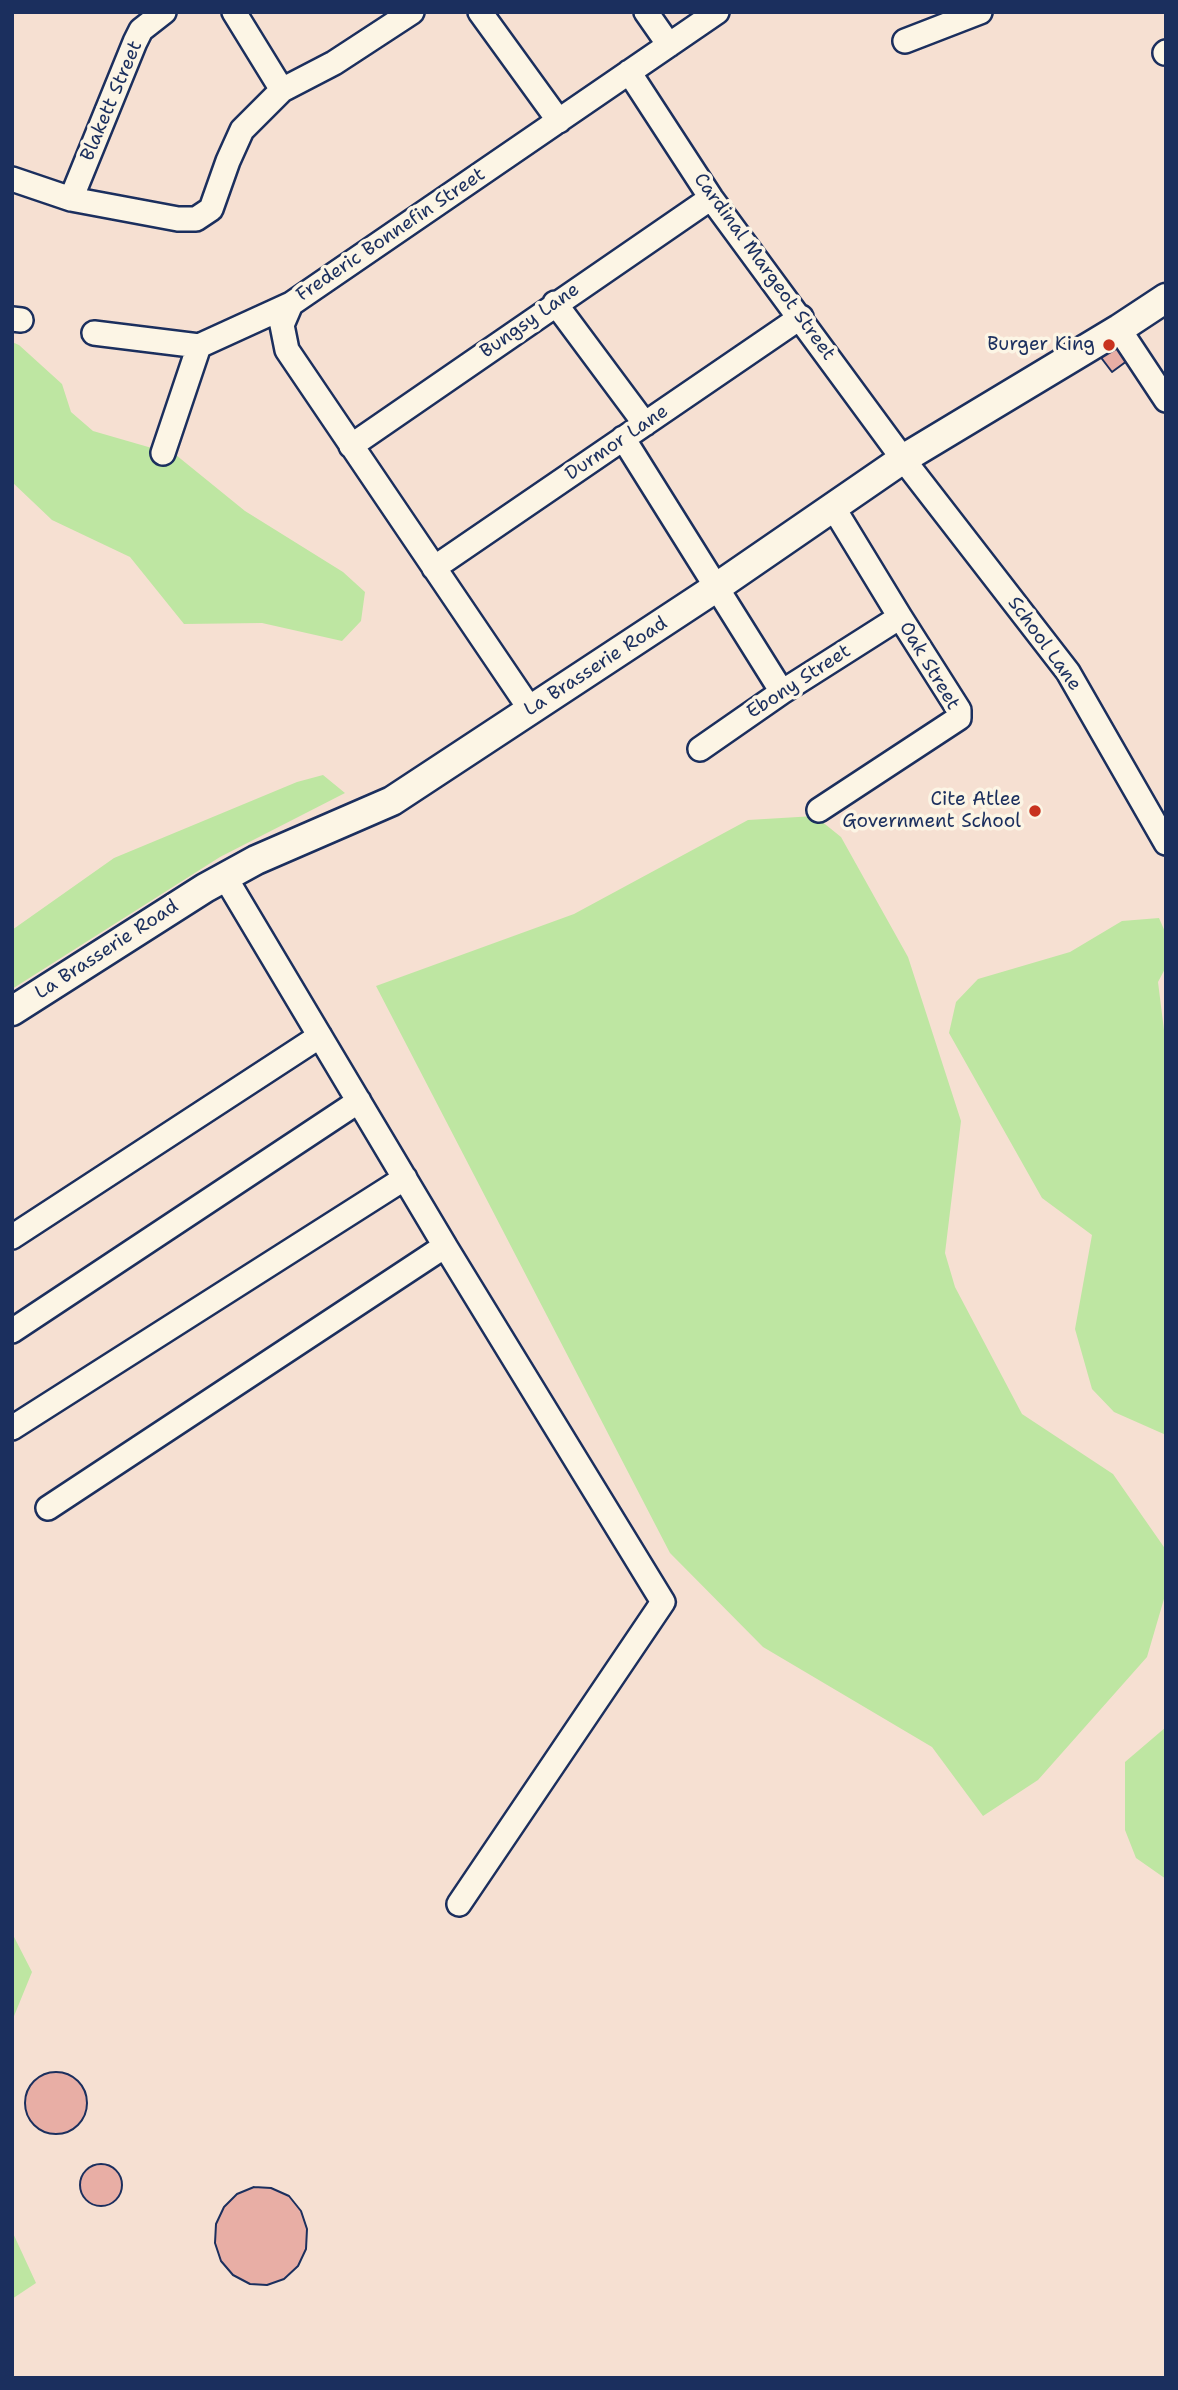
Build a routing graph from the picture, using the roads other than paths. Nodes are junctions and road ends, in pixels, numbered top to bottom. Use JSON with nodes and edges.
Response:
{"nodes":[{"id":1,"x":164,"y":12,"type":"edge"},
{"id":2,"x":234,"y":12,"type":"edge"},
{"id":3,"x":412,"y":12,"type":"edge"},
{"id":4,"x":480,"y":12,"type":"edge"},
{"id":5,"x":646,"y":12,"type":"edge"},
{"id":6,"x":717,"y":12,"type":"edge"},
{"id":7,"x":980,"y":12,"type":"edge"},
{"id":8,"x":905,"y":41,"type":"dead end"},
{"id":9,"x":669,"y":45,"type":"junction"},
{"id":10,"x":629,"y":72,"type":"junction"},
{"id":11,"x":282,"y":90,"type":"junction"},
{"id":12,"x":559,"y":121,"type":"junction"},
{"id":13,"x":12,"y":179,"type":"edge"},
{"id":14,"x":710,"y":198,"type":"junction"},
{"id":15,"x":71,"y":199,"type":"junction"},
{"id":16,"x":1166,"y":298,"type":"edge"},
{"id":17,"x":555,"y":303,"type":"junction"},
{"id":18,"x":291,"y":304,"type":"junction"},
{"id":19,"x":801,"y":317,"type":"junction"},
{"id":20,"x":1119,"y":329,"type":"junction"},
{"id":21,"x":94,"y":333,"type":"dead end"},
{"id":22,"x":199,"y":346,"type":"junction"},
{"id":23,"x":1166,"y":400,"type":"edge"},
{"id":24,"x":645,"y":424,"type":"junction"},
{"id":25,"x":623,"y":438,"type":"junction"},
{"id":26,"x":351,"y":446,"type":"junction"},
{"id":27,"x":163,"y":453,"type":"dead end"},
{"id":28,"x":903,"y":459,"type":"junction"},
{"id":29,"x":833,"y":507,"type":"junction"},
{"id":30,"x":434,"y":568,"type":"junction"},
{"id":31,"x":717,"y":587,"type":"junction"},
{"id":32,"x":900,"y":617,"type":"junction"},
{"id":33,"x":782,"y":692,"type":"junction"},
{"id":34,"x":530,"y":709,"type":"junction"},
{"id":35,"x":700,"y":749,"type":"dead end"},
{"id":36,"x":819,"y":810,"type":"dead end"},
{"id":37,"x":1166,"y":843,"type":"edge"},
{"id":38,"x":225,"y":877,"type":"junction"},
{"id":39,"x":12,"y":1011,"type":"edge"},
{"id":40,"x":320,"y":1036,"type":"junction"},
{"id":41,"x":359,"y":1101,"type":"junction"},
{"id":42,"x":405,"y":1178,"type":"junction"},
{"id":43,"x":12,"y":1237,"type":"edge"},
{"id":44,"x":445,"y":1246,"type":"junction"},
{"id":45,"x":12,"y":1331,"type":"edge"},
{"id":46,"x":12,"y":1428,"type":"edge"},
{"id":47,"x":48,"y":1508,"type":"dead end"},
{"id":48,"x":459,"y":1904,"type":"dead end"}],
"edges":[{"from":1,"to":15,"type":"street","name":"Blakett Street"},
{"from":2,"to":11,"type":"street"},
{"from":3,"to":11,"type":"street"},
{"from":4,"to":12,"type":"street"},
{"from":5,"to":9,"type":"street"},
{"from":6,"to":9,"type":"street","name":"Frederic Bonnefin Street"},
{"from":7,"to":8,"type":"street"},
{"from":9,"to":10,"type":"street","name":"Frederic Bonnefin Street"},
{"from":10,"to":12,"type":"street","name":"Frederic Bonnefin Street"},
{"from":10,"to":14,"type":"street","name":"Cardinal Margeot Street"},
{"from":11,"to":15,"type":"street"},
{"from":12,"to":18,"type":"street","name":"Frederic Bonnefin Street"},
{"from":13,"to":15,"type":"street"},
{"from":14,"to":17,"type":"street","name":"Bungsy Lane"},
{"from":14,"to":19,"type":"street","name":"Cardinal Margeot Street"},
{"from":16,"to":20,"type":"main road","name":"La Brasserie Road"},
{"from":17,"to":24,"type":"street"},
{"from":17,"to":26,"type":"street","name":"Bungsy Lane"},
{"from":18,"to":22,"type":"street"},
{"from":18,"to":26,"type":"street","name":"Frederic Bonnefin Street"},
{"from":19,"to":24,"type":"street","name":"Durmor Lane"},
{"from":19,"to":28,"type":"street","name":"Cardinal Margeot Street"},
{"from":20,"to":23,"type":"street"},
{"from":20,"to":28,"type":"main road","name":"La Brasserie Road"},
{"from":21,"to":22,"type":"street"},
{"from":22,"to":27,"type":"street"},
{"from":24,"to":25,"type":"street","name":"Durmor Lane"},
{"from":25,"to":30,"type":"street","name":"Durmor Lane"},
{"from":25,"to":31,"type":"street"},
{"from":26,"to":30,"type":"street","name":"Frederic Bonnefin Street"},
{"from":28,"to":29,"type":"main road","name":"La Brasserie Road"},
{"from":28,"to":37,"type":"street","name":"School Lane"},
{"from":29,"to":31,"type":"main road","name":"La Brasserie Road"},
{"from":29,"to":32,"type":"street","name":"Oak Street"},
{"from":30,"to":34,"type":"street","name":"Frederic Bonnefin Street"},
{"from":31,"to":33,"type":"street"},
{"from":31,"to":34,"type":"main road","name":"La Brasserie Road"},
{"from":32,"to":33,"type":"street","name":"Ebony Street"},
{"from":32,"to":36,"type":"street","name":"Oak Street"},
{"from":33,"to":35,"type":"street","name":"Ebony Street"},
{"from":34,"to":38,"type":"main road","name":"La Brasserie Road"},
{"from":38,"to":39,"type":"main road","name":"La Brasserie Road"},
{"from":38,"to":40,"type":"street"},
{"from":40,"to":41,"type":"street"},
{"from":40,"to":43,"type":"street"},
{"from":41,"to":42,"type":"street"},
{"from":41,"to":45,"type":"street"},
{"from":42,"to":44,"type":"street"},
{"from":42,"to":46,"type":"street"},
{"from":44,"to":47,"type":"street"},
{"from":44,"to":48,"type":"street"}]}
